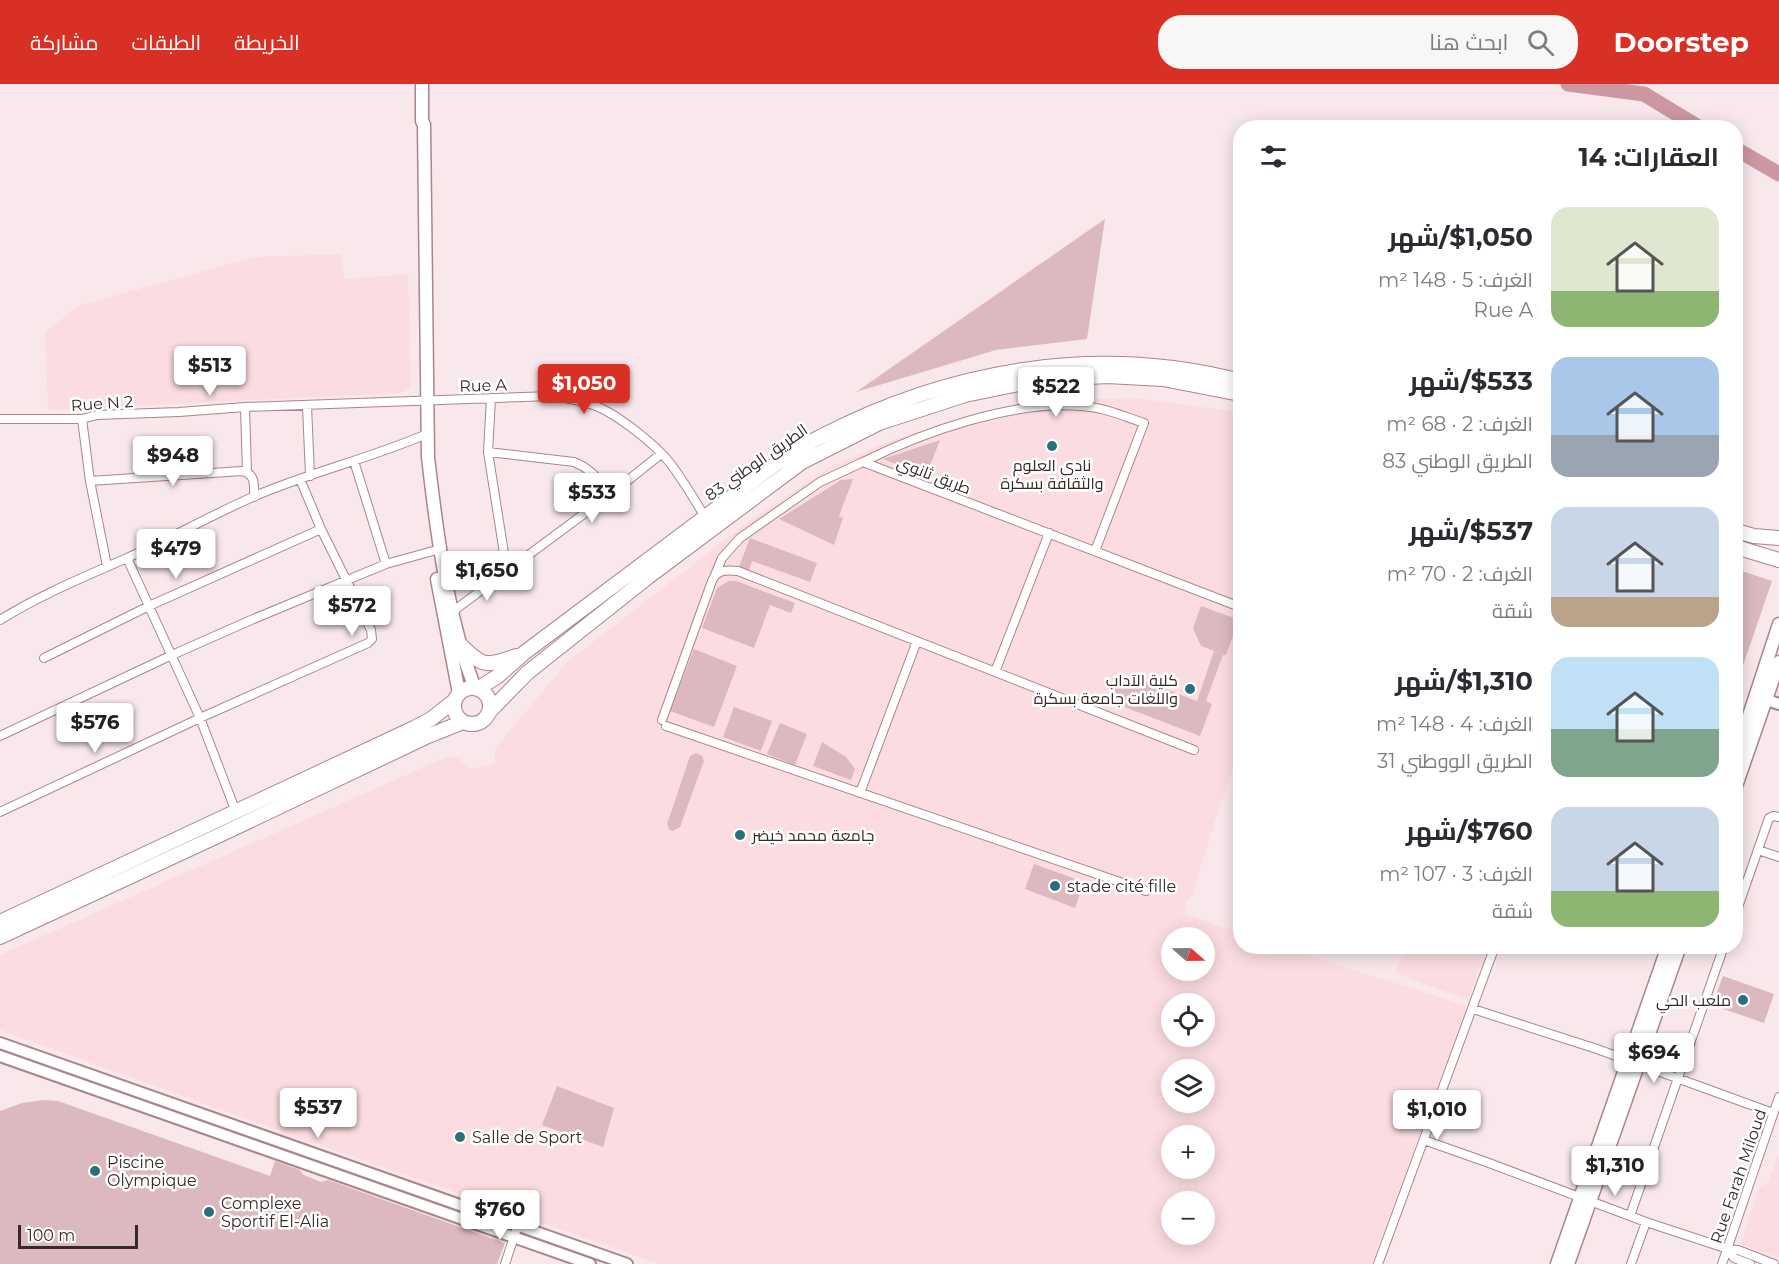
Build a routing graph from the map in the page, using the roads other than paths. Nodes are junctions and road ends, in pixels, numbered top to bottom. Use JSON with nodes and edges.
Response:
{"nodes":[{"id":1,"x":422,"y":84,"type":"edge"},
{"id":2,"x":1233,"y":379,"type":"edge"},
{"id":3,"x":1233,"y":393,"type":"edge"},
{"id":4,"x":491,"y":398,"type":"junction"},
{"id":5,"x":424,"y":401,"type":"junction"},
{"id":6,"x":307,"y":406,"type":"junction"},
{"id":7,"x":245,"y":407,"type":"junction"},
{"id":8,"x":82,"y":418,"type":"junction"},
{"id":9,"x":0,"y":419,"type":"edge"},
{"id":10,"x":422,"y":436,"type":"junction"},
{"id":11,"x":488,"y":452,"type":"junction"},
{"id":12,"x":662,"y":454,"type":"junction"},
{"id":13,"x":354,"y":461,"type":"junction"},
{"id":14,"x":863,"y":462,"type":"junction"},
{"id":15,"x":247,"y":472,"type":"junction"},
{"id":16,"x":310,"y":476,"type":"junction"},
{"id":17,"x":300,"y":479,"type":"junction"},
{"id":18,"x":90,"y":481,"type":"junction"},
{"id":19,"x":612,"y":493,"type":"junction"},
{"id":20,"x":254,"y":496,"type":"junction"},
{"id":21,"x":705,"y":517,"type":"junction"},
{"id":22,"x":321,"y":530,"type":"junction"},
{"id":23,"x":1049,"y":533,"type":"junction"},
{"id":24,"x":1743,"y":533,"type":"edge"},
{"id":25,"x":1779,"y":538,"type":"edge"},
{"id":26,"x":1743,"y":549,"type":"edge"},
{"id":27,"x":433,"y":551,"type":"junction"},
{"id":28,"x":1095,"y":551,"type":"junction"},
{"id":29,"x":127,"y":558,"type":"junction"},
{"id":30,"x":1779,"y":560,"type":"edge"},
{"id":31,"x":386,"y":564,"type":"junction"},
{"id":32,"x":107,"y":566,"type":"junction"},
{"id":33,"x":507,"y":572,"type":"junction"},
{"id":34,"x":715,"y":575,"type":"junction"},
{"id":35,"x":347,"y":580,"type":"junction"},
{"id":36,"x":1233,"y":604,"type":"edge"},
{"id":37,"x":149,"y":606,"type":"junction"},
{"id":38,"x":452,"y":612,"type":"junction"},
{"id":39,"x":0,"y":620,"type":"edge"},
{"id":40,"x":1779,"y":624,"type":"edge"},
{"id":41,"x":917,"y":641,"type":"junction"},
{"id":42,"x":460,"y":644,"type":"junction"},
{"id":43,"x":524,"y":653,"type":"junction"},
{"id":44,"x":172,"y":655,"type":"junction"},
{"id":45,"x":44,"y":658,"type":"dead end"},
{"id":46,"x":1779,"y":662,"type":"edge"},
{"id":47,"x":994,"y":672,"type":"junction"},
{"id":48,"x":477,"y":688,"type":"junction"},
{"id":49,"x":1766,"y":691,"type":"edge"},
{"id":50,"x":456,"y":697,"type":"junction"},
{"id":51,"x":1779,"y":704,"type":"edge"},
{"id":52,"x":490,"y":711,"type":"junction"},
{"id":53,"x":200,"y":718,"type":"junction"},
{"id":54,"x":464,"y":722,"type":"junction"},
{"id":55,"x":0,"y":736,"type":"edge"},
{"id":56,"x":1743,"y":740,"type":"edge"},
{"id":57,"x":1194,"y":750,"type":"dead end"},
{"id":58,"x":1743,"y":764,"type":"edge"},
{"id":59,"x":860,"y":793,"type":"junction"},
{"id":60,"x":0,"y":812,"type":"edge"},
{"id":61,"x":236,"y":812,"type":"junction"},
{"id":62,"x":1779,"y":817,"type":"edge"},
{"id":63,"x":1758,"y":850,"type":"junction"},
{"id":64,"x":1779,"y":857,"type":"edge"},
{"id":65,"x":1146,"y":891,"type":"dead end"},
{"id":66,"x":1743,"y":893,"type":"edge"},
{"id":67,"x":0,"y":922,"type":"edge"},
{"id":68,"x":0,"y":937,"type":"edge"},
{"id":69,"x":1492,"y":954,"type":"edge"},
{"id":70,"x":1666,"y":954,"type":"edge"},
{"id":71,"x":1677,"y":954,"type":"edge"},
{"id":72,"x":1721,"y":954,"type":"edge"},
{"id":73,"x":1473,"y":1009,"type":"junction"},
{"id":74,"x":0,"y":1043,"type":"edge"},
{"id":75,"x":0,"y":1056,"type":"edge"},
{"id":76,"x":1633,"y":1062,"type":"junction"},
{"id":77,"x":1679,"y":1079,"type":"junction"},
{"id":78,"x":1779,"y":1097,"type":"edge"},
{"id":79,"x":1773,"y":1113,"type":"junction"},
{"id":80,"x":1424,"y":1140,"type":"junction"},
{"id":81,"x":1585,"y":1199,"type":"junction"},
{"id":82,"x":1630,"y":1216,"type":"junction"},
{"id":83,"x":1646,"y":1222,"type":"junction"},
{"id":84,"x":518,"y":1225,"type":"junction"},
{"id":85,"x":514,"y":1237,"type":"junction"},
{"id":86,"x":1728,"y":1249,"type":"junction"},
{"id":87,"x":505,"y":1264,"type":"edge"},
{"id":88,"x":590,"y":1264,"type":"edge"},
{"id":89,"x":627,"y":1264,"type":"edge"},
{"id":90,"x":1378,"y":1264,"type":"edge"},
{"id":91,"x":1557,"y":1264,"type":"edge"},
{"id":92,"x":1568,"y":1264,"type":"edge"},
{"id":93,"x":1631,"y":1264,"type":"edge"},
{"id":94,"x":1722,"y":1264,"type":"edge"},
{"id":95,"x":1749,"y":1264,"type":"edge"},
{"id":96,"x":1774,"y":1264,"type":"edge"}],
"edges":[{"from":1,"to":5,"type":"main road"},
{"from":2,"to":21,"type":"highway","name":"الطريق الوطني 83"},
{"from":3,"to":52,"type":"highway","name":"الطريق الوطني 83"},
{"from":4,"to":5,"type":"street","name":"Rue A"},
{"from":4,"to":11,"type":"street"},
{"from":4,"to":12,"type":"street","name":"Rue A"},
{"from":5,"to":6,"type":"street","name":"Rue N 2"},
{"from":5,"to":10,"type":"main road"},
{"from":5,"to":38,"type":"main road"},
{"from":6,"to":7,"type":"street","name":"Rue N 2"},
{"from":6,"to":16,"type":"street"},
{"from":7,"to":8,"type":"street","name":"Rue N 2"},
{"from":7,"to":15,"type":"street"},
{"from":8,"to":9,"type":"street","name":"Rue N 2"},
{"from":8,"to":18,"type":"street"},
{"from":10,"to":13,"type":"street"},
{"from":10,"to":27,"type":"main road"},
{"from":11,"to":19,"type":"street"},
{"from":11,"to":33,"type":"street"},
{"from":12,"to":19,"type":"street"},
{"from":12,"to":21,"type":"street","name":"Rue A"},
{"from":13,"to":16,"type":"street"},
{"from":13,"to":31,"type":"street"},
{"from":14,"to":23,"type":"street","name":"طريق ثانوي"},
{"from":14,"to":28,"type":"street"},
{"from":14,"to":34,"type":"street"},
{"from":15,"to":18,"type":"street"},
{"from":15,"to":20,"type":"street"},
{"from":16,"to":17,"type":"street"},
{"from":17,"to":20,"type":"street"},
{"from":17,"to":22,"type":"street"},
{"from":18,"to":32,"type":"street"},
{"from":19,"to":33,"type":"street"},
{"from":20,"to":29,"type":"street"},
{"from":21,"to":43,"type":"highway","name":"الطريق الوطني 83"},
{"from":22,"to":35,"type":"street"},
{"from":22,"to":37,"type":"street"},
{"from":23,"to":28,"type":"street","name":"طريق ثانوي"},
{"from":23,"to":47,"type":"street"},
{"from":24,"to":25,"type":"highway"},
{"from":26,"to":30,"type":"highway"},
{"from":27,"to":31,"type":"street"},
{"from":27,"to":50,"type":"main road"},
{"from":28,"to":36,"type":"street","name":"طريق ثانوي"},
{"from":29,"to":32,"type":"street"},
{"from":29,"to":37,"type":"street"},
{"from":31,"to":35,"type":"street"},
{"from":32,"to":39,"type":"street"},
{"from":33,"to":38,"type":"street"},
{"from":34,"to":41,"type":"street"},
{"from":34,"to":59,"type":"street"},
{"from":35,"to":44,"type":"street"},
{"from":35,"to":53,"type":"street"},
{"from":37,"to":44,"type":"street"},
{"from":37,"to":45,"type":"street"},
{"from":38,"to":42,"type":"main road"},
{"from":40,"to":49,"type":"main road"},
{"from":41,"to":47,"type":"street"},
{"from":41,"to":59,"type":"street"},
{"from":42,"to":43,"type":"highway"},
{"from":42,"to":48,"type":"main road"},
{"from":43,"to":48,"type":"highway","name":"الطريق الوطني 83"},
{"from":44,"to":53,"type":"street"},
{"from":44,"to":55,"type":"street"},
{"from":46,"to":49,"type":"main road"},
{"from":47,"to":57,"type":"street"},
{"from":48,"to":50,"type":"highway"},
{"from":48,"to":52,"type":"highway"},
{"from":49,"to":51,"type":"main road"},
{"from":49,"to":56,"type":"main road"},
{"from":49,"to":58,"type":"main road"},
{"from":50,"to":54,"type":"highway"},
{"from":50,"to":61,"type":"highway"},
{"from":52,"to":54,"type":"highway"},
{"from":53,"to":60,"type":"street"},
{"from":53,"to":61,"type":"street"},
{"from":54,"to":68,"type":"highway"},
{"from":59,"to":65,"type":"street"},
{"from":61,"to":67,"type":"highway"},
{"from":62,"to":63,"type":"street"},
{"from":63,"to":64,"type":"street"},
{"from":63,"to":66,"type":"street"},
{"from":69,"to":73,"type":"street"},
{"from":70,"to":76,"type":"main road"},
{"from":71,"to":76,"type":"main road"},
{"from":72,"to":77,"type":"street"},
{"from":73,"to":76,"type":"street"},
{"from":73,"to":80,"type":"street"},
{"from":74,"to":84,"type":"main road"},
{"from":75,"to":85,"type":"main road"},
{"from":76,"to":77,"type":"street"},
{"from":76,"to":81,"type":"main road"},
{"from":77,"to":79,"type":"street"},
{"from":77,"to":82,"type":"street"},
{"from":78,"to":79,"type":"street","name":"Rue Farah Miloud"},
{"from":79,"to":86,"type":"street","name":"Rue Farah Miloud"},
{"from":80,"to":81,"type":"street"},
{"from":80,"to":90,"type":"street"},
{"from":81,"to":82,"type":"street"},
{"from":81,"to":91,"type":"main road"},
{"from":81,"to":92,"type":"main road"},
{"from":82,"to":83,"type":"street"},
{"from":83,"to":86,"type":"street"},
{"from":83,"to":93,"type":"street"},
{"from":84,"to":85,"type":"street"},
{"from":84,"to":89,"type":"main road"},
{"from":85,"to":87,"type":"street"},
{"from":85,"to":88,"type":"main road"},
{"from":86,"to":94,"type":"street","name":"Rue Farah Miloud"},
{"from":86,"to":95,"type":"street"},
{"from":86,"to":96,"type":"street"}]}
